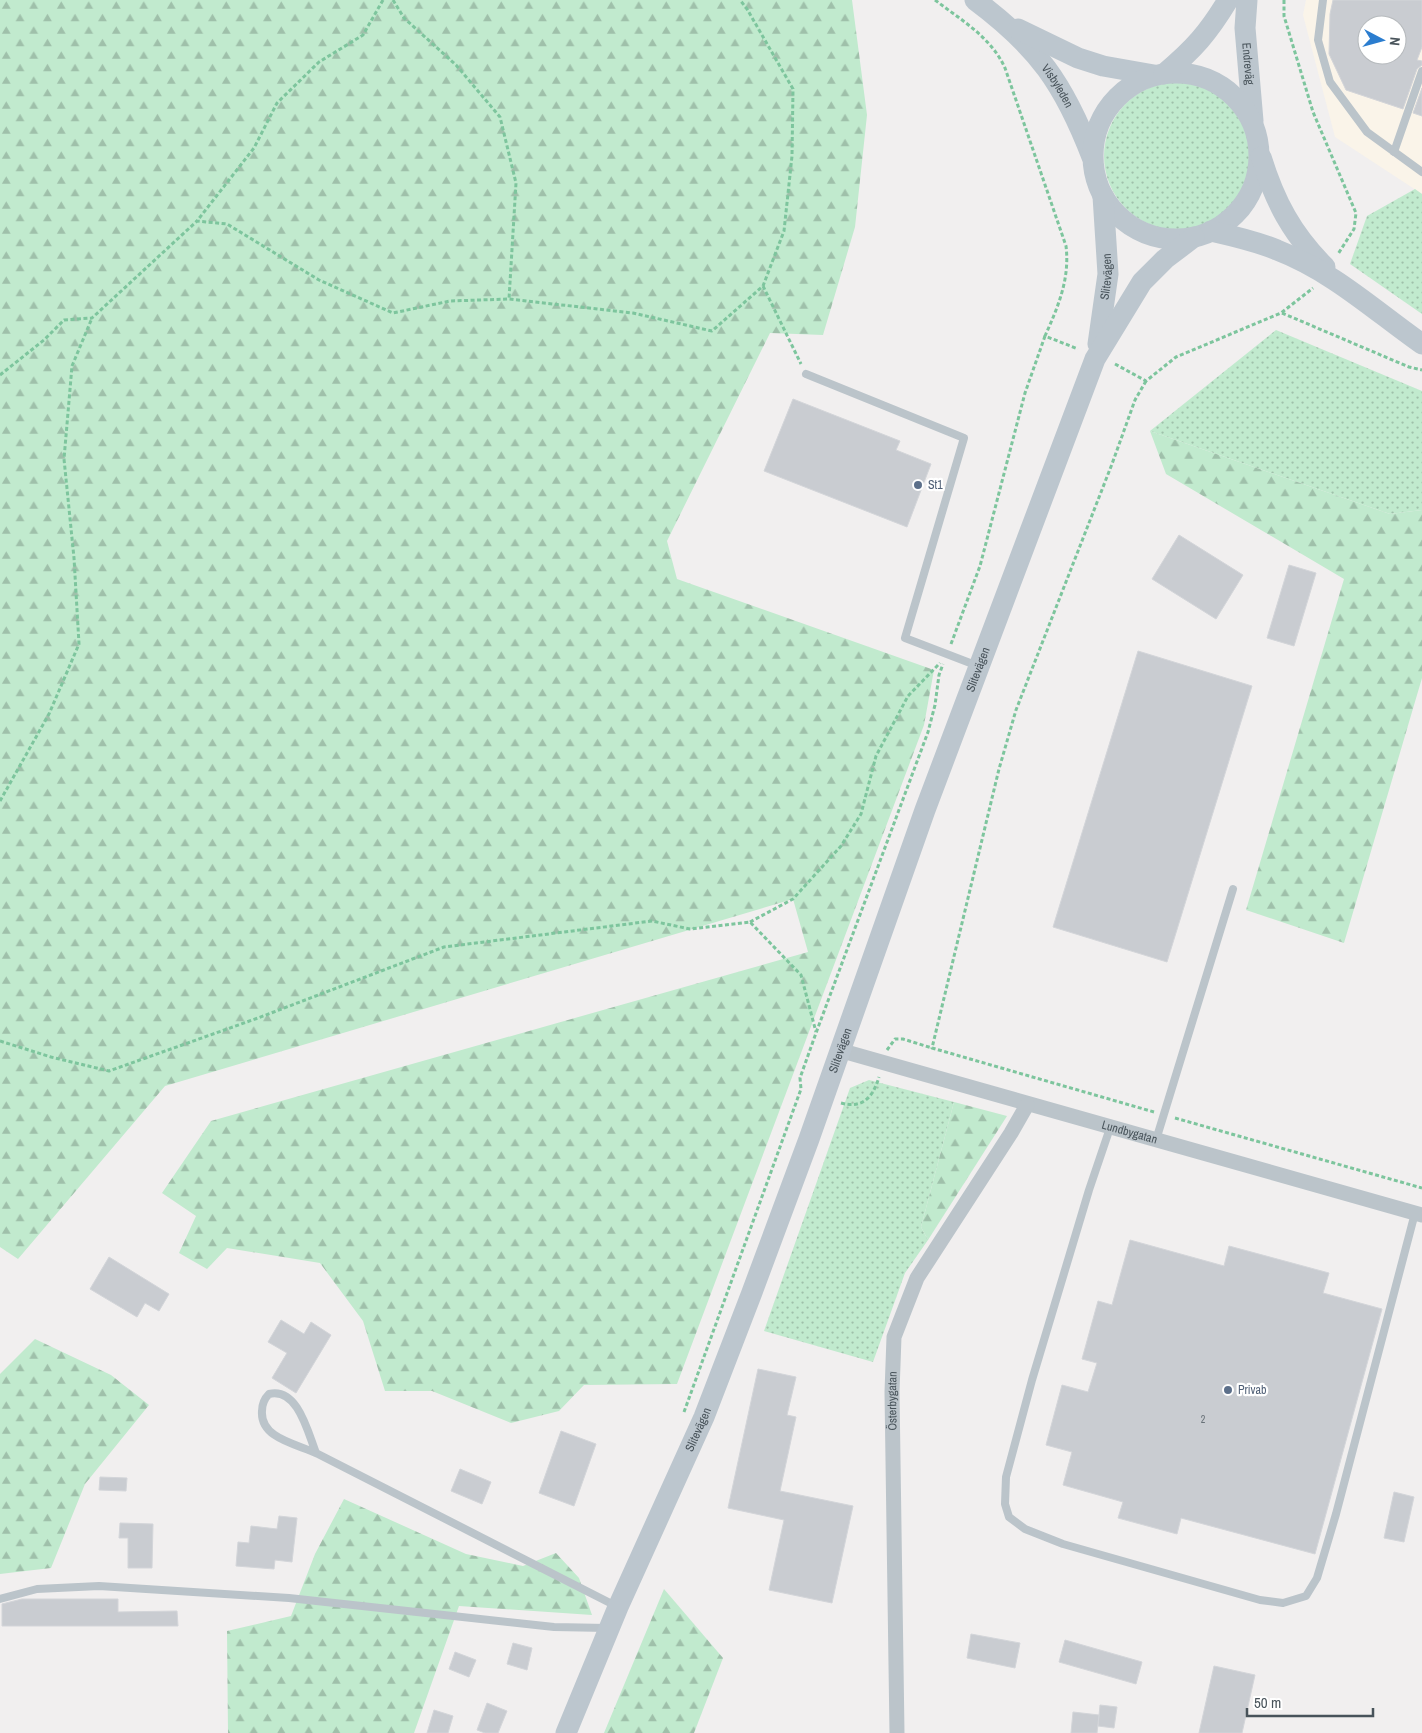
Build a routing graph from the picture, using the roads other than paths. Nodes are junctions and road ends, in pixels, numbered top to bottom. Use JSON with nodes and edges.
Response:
{"nodes":[{"id":1,"x":975,"y":0,"type":"edge"},
{"id":2,"x":1228,"y":0,"type":"edge"},
{"id":3,"x":1247,"y":0,"type":"edge"},
{"id":4,"x":1323,"y":0,"type":"edge"},
{"id":5,"x":1005,"y":22,"type":"junction"},
{"id":6,"x":1422,"y":71,"type":"edge"},
{"id":7,"x":1159,"y":74,"type":"junction"},
{"id":8,"x":1254,"y":126,"type":"junction"},
{"id":9,"x":1394,"y":152,"type":"junction"},
{"id":10,"x":1259,"y":153,"type":"junction"},
{"id":11,"x":1093,"y":160,"type":"junction"},
{"id":12,"x":1422,"y":172,"type":"edge"},
{"id":13,"x":1103,"y":196,"type":"junction"},
{"id":14,"x":1202,"y":234,"type":"junction"},
{"id":15,"x":1343,"y":285,"type":"junction"},
{"id":16,"x":1422,"y":344,"type":"edge"},
{"id":17,"x":1096,"y":357,"type":"junction"},
{"id":18,"x":806,"y":374,"type":"road end"},
{"id":19,"x":978,"y":666,"type":"junction"},
{"id":20,"x":1233,"y":889,"type":"dead end"},
{"id":21,"x":839,"y":1050,"type":"junction"},
{"id":22,"x":1027,"y":1104,"type":"junction"},
{"id":23,"x":1110,"y":1128,"type":"junction"},
{"id":24,"x":1156,"y":1141,"type":"junction"},
{"id":25,"x":1418,"y":1214,"type":"edge"},
{"id":26,"x":316,"y":1453,"type":"junction"},
{"id":27,"x":0,"y":1599,"type":"edge"},
{"id":28,"x":618,"y":1607,"type":"junction"},
{"id":29,"x":609,"y":1628,"type":"junction"},
{"id":30,"x":566,"y":1733,"type":"edge"},
{"id":31,"x":897,"y":1733,"type":"edge"}],
"edges":[{"from":1,"to":5,"type":"main road","name":"Visbyleden"},
{"from":2,"to":7,"type":"main road"},
{"from":3,"to":8,"type":"main road","name":"Endreväg"},
{"from":4,"to":9,"type":"lane"},
{"from":5,"to":7,"type":"main road","name":"Visbyleden"},
{"from":5,"to":11,"type":"main road","name":"Visbyleden"},
{"from":6,"to":9,"type":"lane"},
{"from":7,"to":8,"type":"main road"},
{"from":7,"to":11,"type":"main road"},
{"from":8,"to":10,"type":"main road"},
{"from":9,"to":12,"type":"lane"},
{"from":10,"to":14,"type":"main road"},
{"from":10,"to":15,"type":"main road"},
{"from":11,"to":13,"type":"main road"},
{"from":13,"to":14,"type":"main road"},
{"from":13,"to":17,"type":"main road","name":"Slitevägen"},
{"from":14,"to":15,"type":"main road"},
{"from":14,"to":17,"type":"main road","name":"Slitevägen"},
{"from":15,"to":16,"type":"main road"},
{"from":17,"to":19,"type":"main road","name":"Slitevägen"},
{"from":18,"to":19,"type":"lane"},
{"from":19,"to":21,"type":"main road","name":"Slitevägen"},
{"from":20,"to":24,"type":"lane"},
{"from":21,"to":22,"type":"street","name":"Lundbygatan"},
{"from":21,"to":28,"type":"main road","name":"Slitevägen"},
{"from":22,"to":23,"type":"street","name":"Lundbygatan"},
{"from":22,"to":31,"type":"street","name":"Österbygatan"},
{"from":23,"to":24,"type":"street","name":"Lundbygatan"},
{"from":23,"to":25,"type":"lane"},
{"from":24,"to":25,"type":"street","name":"Lundbygatan"},
{"from":26,"to":26,"type":"lane"},
{"from":26,"to":28,"type":"lane"},
{"from":27,"to":29,"type":"lane"},
{"from":28,"to":29,"type":"main road","name":"Slitevägen"},
{"from":29,"to":30,"type":"main road","name":"Slitevägen"}]}
